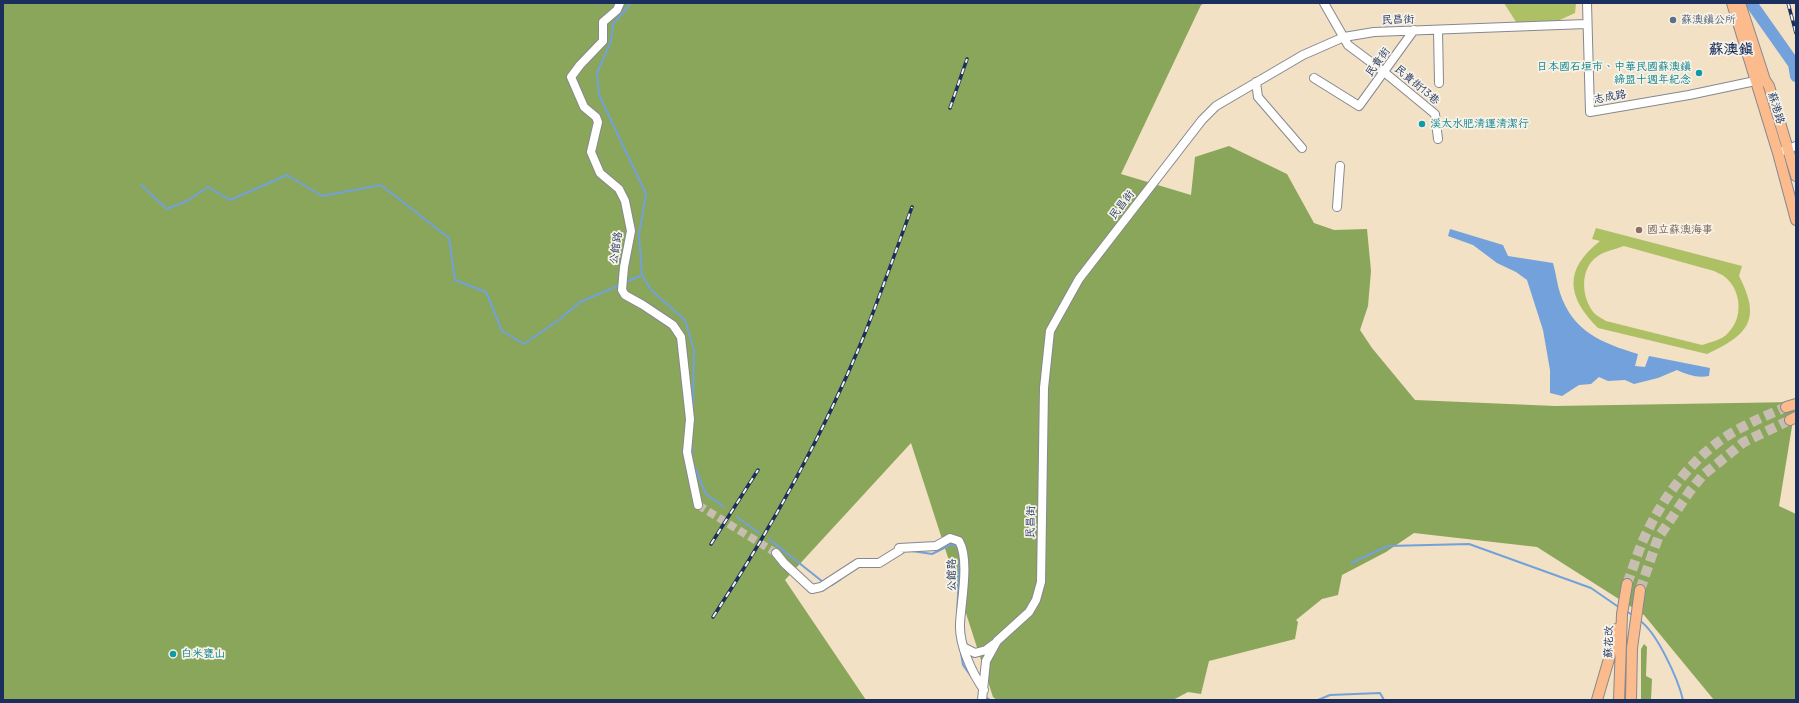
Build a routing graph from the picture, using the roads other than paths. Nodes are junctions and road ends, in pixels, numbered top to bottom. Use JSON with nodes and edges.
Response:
{"nodes":[{"id":1,"x":620,"y":3,"type":"edge"},
{"id":2,"x":1324,"y":3,"type":"edge"},
{"id":3,"x":1586,"y":3,"type":"edge"},
{"id":4,"x":1732,"y":3,"type":"edge"},
{"id":5,"x":1740,"y":3,"type":"edge"},
{"id":6,"x":1586,"y":24,"type":"junction"},
{"id":7,"x":1414,"y":30,"type":"junction"},
{"id":8,"x":1438,"y":30,"type":"junction"},
{"id":9,"x":1344,"y":37,"type":"junction"},
{"id":10,"x":1384,"y":72,"type":"junction"},
{"id":11,"x":1314,"y":78,"type":"dead end"},
{"id":12,"x":1760,"y":80,"type":"junction"},
{"id":13,"x":1256,"y":82,"type":"junction"},
{"id":14,"x":1439,"y":83,"type":"dead end"},
{"id":15,"x":1438,"y":139,"type":"dead end"},
{"id":16,"x":1793,"y":147,"type":"edge"},
{"id":17,"x":1302,"y":148,"type":"dead end"},
{"id":18,"x":1778,"y":153,"type":"junction"},
{"id":19,"x":1340,"y":166,"type":"dead end"},
{"id":20,"x":1796,"y":176,"type":"edge"},
{"id":21,"x":1338,"y":207,"type":"dead end"},
{"id":22,"x":1796,"y":220,"type":"edge"},
{"id":23,"x":1796,"y":404,"type":"edge"},
{"id":24,"x":1786,"y":407,"type":"tunnel mouth"},
{"id":25,"x":698,"y":505,"type":"dead end"},
{"id":26,"x":776,"y":554,"type":"tunnel mouth"},
{"id":27,"x":1627,"y":584,"type":"tunnel mouth"},
{"id":28,"x":1640,"y":590,"type":"tunnel mouth"},
{"id":29,"x":1622,"y":614,"type":"junction"},
{"id":30,"x":997,"y":641,"type":"junction"},
{"id":31,"x":965,"y":648,"type":"junction"},
{"id":32,"x":984,"y":690,"type":"junction"},
{"id":33,"x":982,"y":700,"type":"edge"},
{"id":34,"x":1597,"y":700,"type":"edge"},
{"id":35,"x":1618,"y":700,"type":"edge"},
{"id":36,"x":1631,"y":700,"type":"edge"}],
"edges":[{"from":1,"to":25,"type":"street","name":"公館路"},
{"from":2,"to":9,"type":"street","name":"民貴街13巷"},
{"from":3,"to":6,"type":"street","name":"志成路"},
{"from":4,"to":12,"type":"main road","name":"蘇港路"},
{"from":5,"to":12,"type":"main road","name":"蘇港路"},
{"from":6,"to":8,"type":"street","name":"民昌街"},
{"from":6,"to":12,"type":"street","name":"志成路"},
{"from":7,"to":8,"type":"street","name":"民昌街"},
{"from":7,"to":9,"type":"street","name":"民昌街"},
{"from":7,"to":10,"type":"street","name":"民貴街"},
{"from":8,"to":14,"type":"street"},
{"from":9,"to":10,"type":"street","name":"民貴街13巷"},
{"from":9,"to":13,"type":"street","name":"民昌街"},
{"from":10,"to":11,"type":"street","name":"民貴街"},
{"from":10,"to":15,"type":"street","name":"民貴街13巷"},
{"from":12,"to":16,"type":"main road","name":"蘇港路"},
{"from":12,"to":18,"type":"main road","name":"蘇港路"},
{"from":13,"to":17,"type":"street"},
{"from":13,"to":30,"type":"street","name":"民昌街"},
{"from":16,"to":18,"type":"street"},
{"from":16,"to":20,"type":"main road","name":"蘇港路"},
{"from":18,"to":22,"type":"main road","name":"蘇港路"},
{"from":19,"to":21,"type":"street"},
{"from":23,"to":24,"type":"main road"},
{"from":26,"to":31,"type":"street","name":"公館路"},
{"from":27,"to":29,"type":"main road","name":"蘇花改"},
{"from":28,"to":36,"type":"main road","name":"蘇花改"},
{"from":29,"to":34,"type":"main road"},
{"from":29,"to":35,"type":"main road","name":"蘇花改"},
{"from":30,"to":31,"type":"street"},
{"from":30,"to":32,"type":"street","name":"民昌街"},
{"from":31,"to":32,"type":"street","name":"公館路"},
{"from":32,"to":33,"type":"street"}]}
